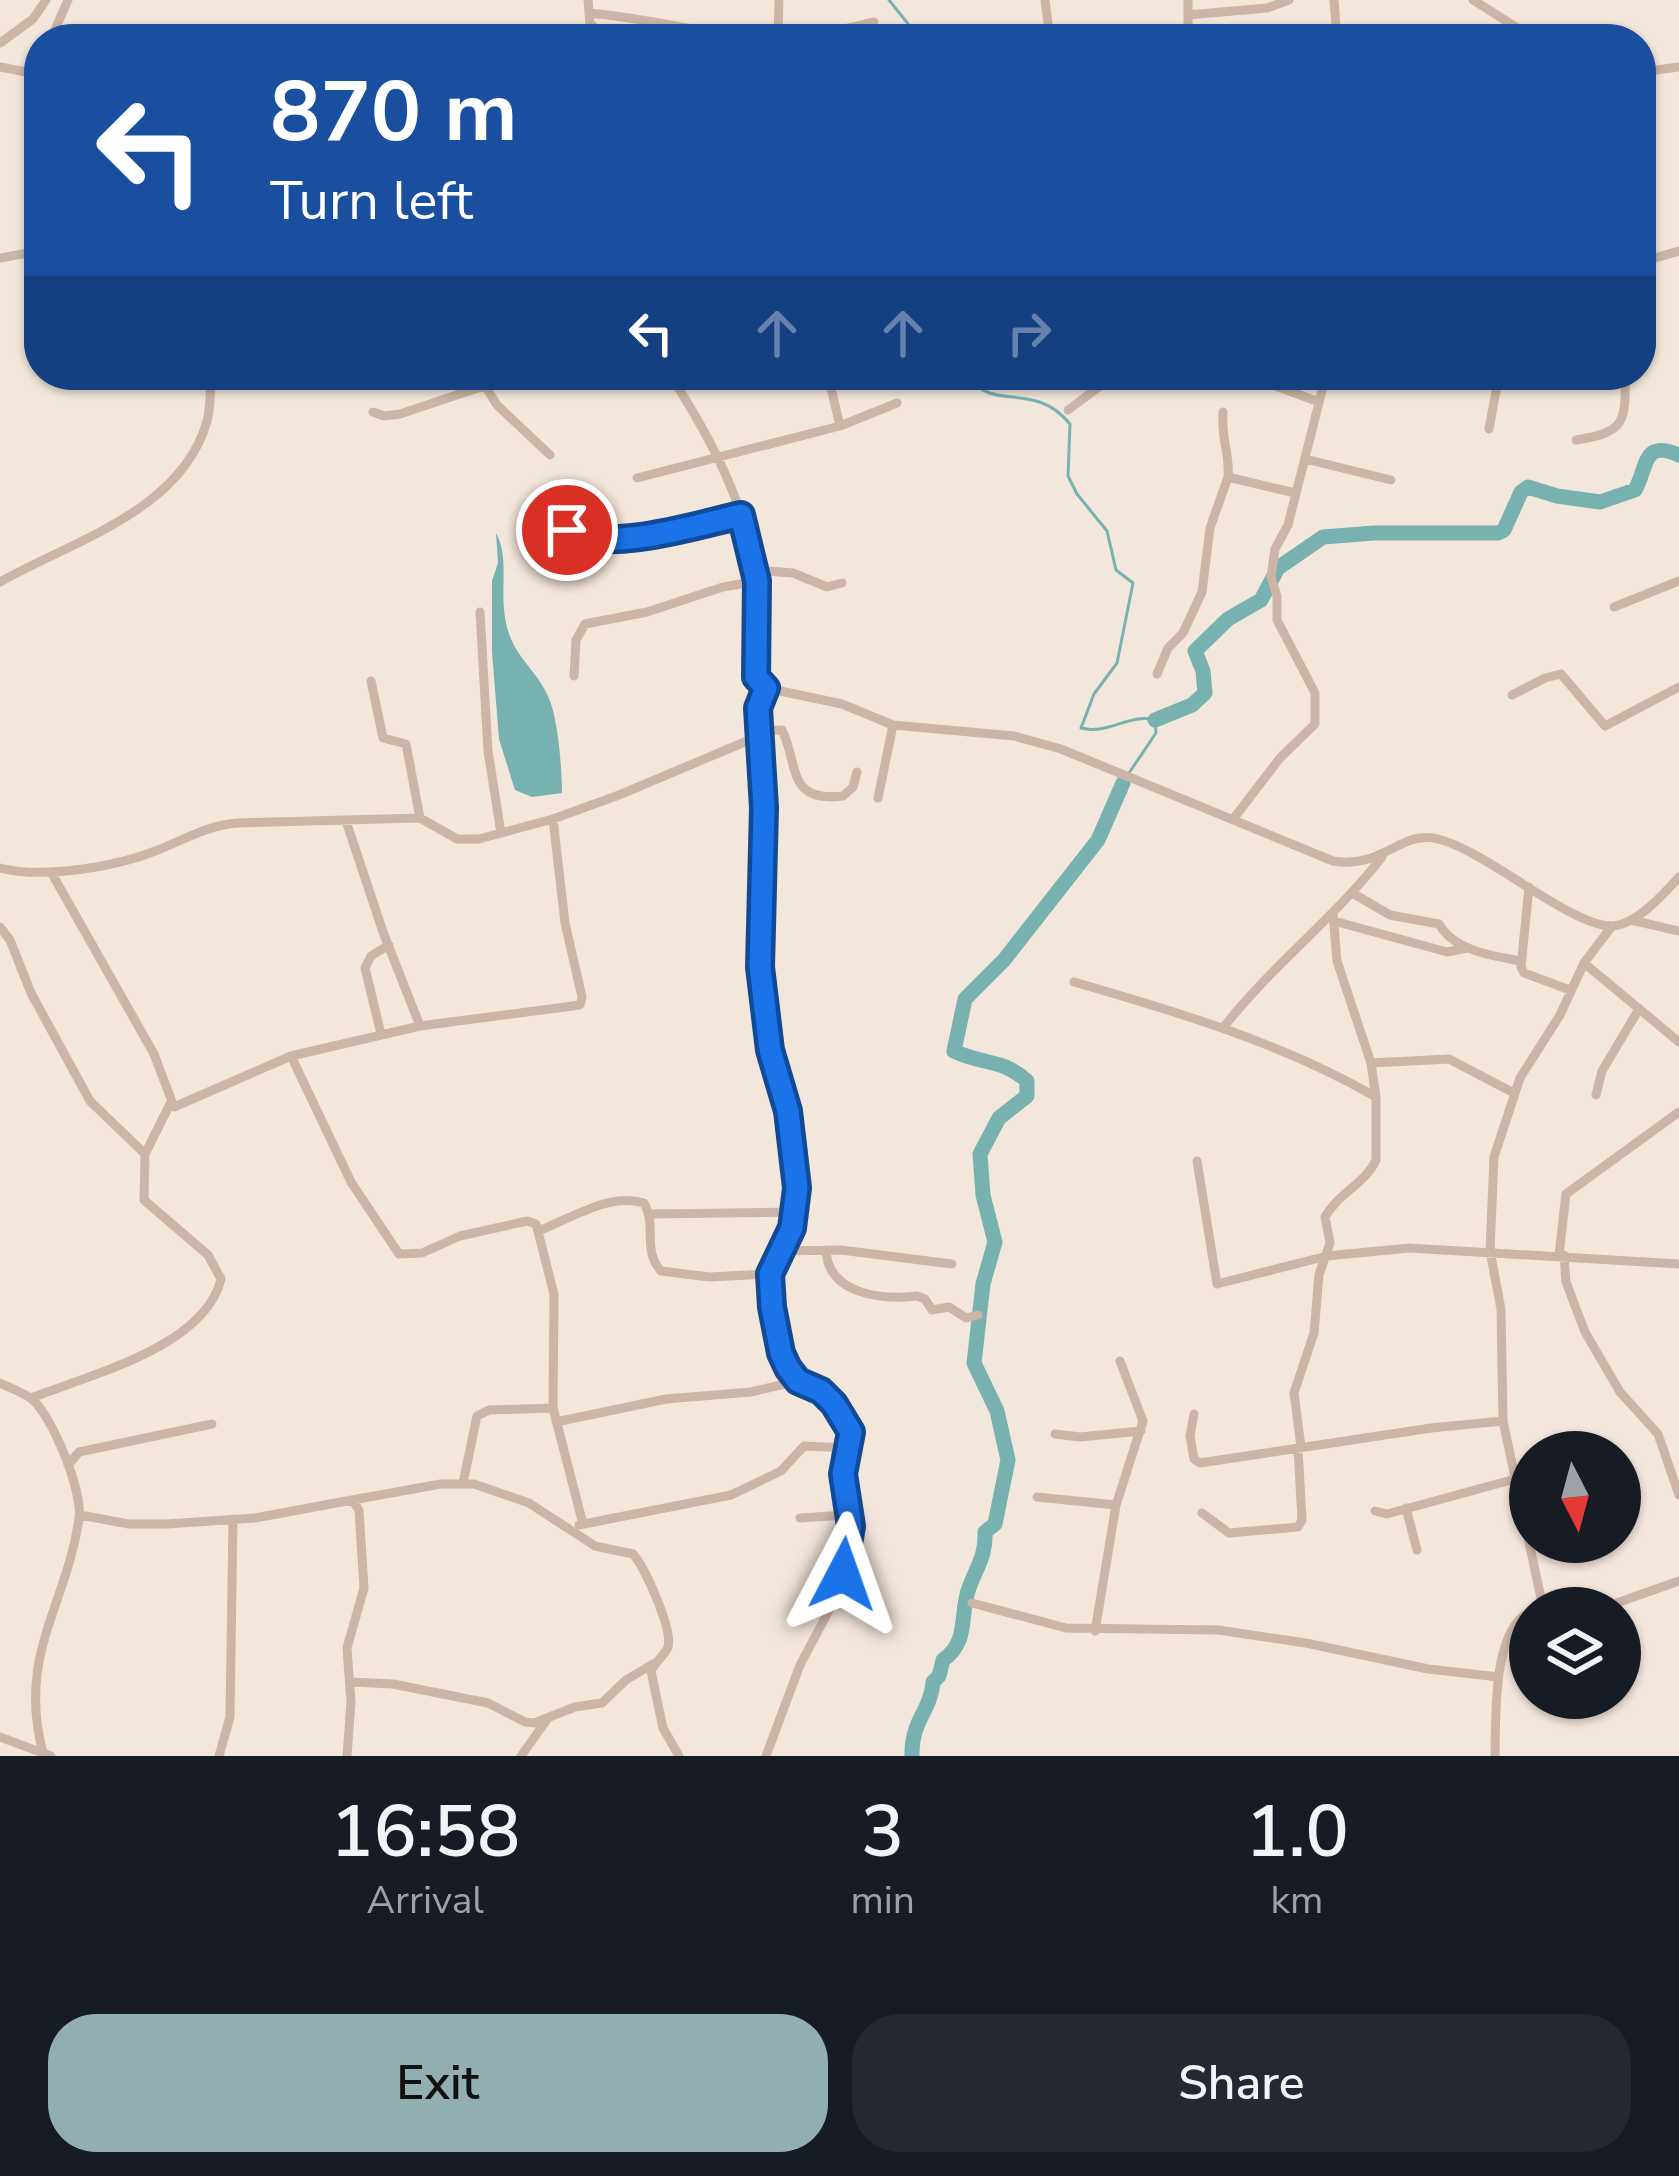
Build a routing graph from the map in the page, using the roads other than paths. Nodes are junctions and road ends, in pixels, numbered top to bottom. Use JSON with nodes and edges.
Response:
{"nodes":[{"id":1,"x":46,"y":0,"type":"edge"},
{"id":2,"x":589,"y":0,"type":"edge"},
{"id":3,"x":1187,"y":0,"type":"edge"},
{"id":4,"x":1288,"y":0,"type":"edge"},
{"id":5,"x":1473,"y":0,"type":"edge"},
{"id":6,"x":1188,"y":15,"type":"junction"},
{"id":7,"x":590,"y":18,"type":"junction"},
{"id":8,"x":874,"y":22,"type":"dead end"},
{"id":9,"x":26,"y":24,"type":"edge"},
{"id":10,"x":590,"y":24,"type":"edge"},
{"id":11,"x":595,"y":24,"type":"edge"},
{"id":12,"x":663,"y":24,"type":"edge"},
{"id":13,"x":866,"y":24,"type":"edge"},
{"id":14,"x":1188,"y":24,"type":"edge"},
{"id":15,"x":1509,"y":24,"type":"edge"},
{"id":16,"x":210,"y":390,"type":"edge"},
{"id":17,"x":472,"y":390,"type":"edge"},
{"id":18,"x":487,"y":390,"type":"edge"},
{"id":19,"x":679,"y":390,"type":"edge"},
{"id":20,"x":832,"y":390,"type":"edge"},
{"id":21,"x":1095,"y":390,"type":"edge"},
{"id":22,"x":1286,"y":390,"type":"edge"},
{"id":23,"x":1322,"y":390,"type":"edge"},
{"id":24,"x":1496,"y":390,"type":"edge"},
{"id":25,"x":1625,"y":390,"type":"edge"},
{"id":26,"x":1319,"y":402,"type":"junction"},
{"id":27,"x":896,"y":403,"type":"dead end"},
{"id":28,"x":1068,"y":410,"type":"dead end"},
{"id":29,"x":373,"y":412,"type":"dead end"},
{"id":30,"x":1223,"y":412,"type":"dead end"},
{"id":31,"x":840,"y":426,"type":"junction"},
{"id":32,"x":1489,"y":429,"type":"dead end"},
{"id":33,"x":1576,"y":440,"type":"dead end"},
{"id":34,"x":550,"y":455,"type":"dead end"},
{"id":35,"x":719,"y":456,"type":"junction"},
{"id":36,"x":1304,"y":459,"type":"junction"},
{"id":37,"x":1228,"y":477,"type":"junction"},
{"id":38,"x":637,"y":478,"type":"dead end"},
{"id":39,"x":1391,"y":480,"type":"dead end"},
{"id":40,"x":547,"y":490,"type":"dead end"},
{"id":41,"x":1294,"y":493,"type":"junction"},
{"id":42,"x":741,"y":515,"type":"junction"},
{"id":43,"x":756,"y":576,"type":"junction"},
{"id":44,"x":1679,"y":581,"type":"edge"},
{"id":45,"x":0,"y":582,"type":"edge"},
{"id":46,"x":842,"y":583,"type":"dead end"},
{"id":47,"x":1614,"y":607,"type":"dead end"},
{"id":48,"x":480,"y":612,"type":"dead end"},
{"id":49,"x":1157,"y":674,"type":"dead end"},
{"id":50,"x":574,"y":676,"type":"dead end"},
{"id":51,"x":371,"y":681,"type":"dead end"},
{"id":52,"x":1679,"y":687,"type":"edge"},
{"id":53,"x":766,"y":688,"type":"junction"},
{"id":54,"x":1512,"y":695,"type":"dead end"},
{"id":55,"x":893,"y":725,"type":"junction"},
{"id":56,"x":759,"y":734,"type":"junction"},
{"id":57,"x":857,"y":772,"type":"dead end"},
{"id":58,"x":878,"y":798,"type":"dead end"},
{"id":59,"x":420,"y":818,"type":"junction"},
{"id":60,"x":1234,"y":818,"type":"junction"},
{"id":61,"x":553,"y":819,"type":"junction"},
{"id":62,"x":346,"y":821,"type":"junction"},
{"id":63,"x":501,"y":833,"type":"junction"},
{"id":64,"x":1382,"y":857,"type":"junction"},
{"id":65,"x":0,"y":868,"type":"edge"},
{"id":66,"x":51,"y":872,"type":"junction"},
{"id":67,"x":1679,"y":878,"type":"edge"},
{"id":68,"x":1529,"y":887,"type":"junction"},
{"id":69,"x":1354,"y":894,"type":"junction"},
{"id":70,"x":1334,"y":917,"type":"junction"},
{"id":71,"x":1631,"y":920,"type":"junction"},
{"id":72,"x":1612,"y":926,"type":"junction"},
{"id":73,"x":0,"y":927,"type":"edge"},
{"id":74,"x":1679,"y":931,"type":"edge"},
{"id":75,"x":389,"y":946,"type":"junction"},
{"id":76,"x":1468,"y":948,"type":"junction"},
{"id":77,"x":1521,"y":961,"type":"junction"},
{"id":78,"x":1584,"y":963,"type":"junction"},
{"id":79,"x":1074,"y":982,"type":"dead end"},
{"id":80,"x":1570,"y":990,"type":"junction"},
{"id":81,"x":1639,"y":1009,"type":"junction"},
{"id":82,"x":420,"y":1026,"type":"junction"},
{"id":83,"x":1223,"y":1028,"type":"junction"},
{"id":84,"x":381,"y":1034,"type":"junction"},
{"id":85,"x":1679,"y":1042,"type":"edge"},
{"id":86,"x":291,"y":1056,"type":"junction"},
{"id":87,"x":1372,"y":1064,"type":"junction"},
{"id":88,"x":1514,"y":1093,"type":"junction"},
{"id":89,"x":1596,"y":1095,"type":"dead end"},
{"id":90,"x":1376,"y":1097,"type":"junction"},
{"id":91,"x":170,"y":1104,"type":"junction"},
{"id":92,"x":1679,"y":1112,"type":"edge"},
{"id":93,"x":145,"y":1154,"type":"junction"},
{"id":94,"x":1197,"y":1161,"type":"dead end"},
{"id":95,"x":796,"y":1212,"type":"junction"},
{"id":96,"x":650,"y":1214,"type":"junction"},
{"id":97,"x":538,"y":1231,"type":"junction"},
{"id":98,"x":826,"y":1250,"type":"junction"},
{"id":99,"x":1490,"y":1250,"type":"junction"},
{"id":100,"x":781,"y":1251,"type":"junction"},
{"id":101,"x":1562,"y":1255,"type":"junction"},
{"id":102,"x":1327,"y":1256,"type":"junction"},
{"id":103,"x":952,"y":1264,"type":"dead end"},
{"id":104,"x":1679,"y":1264,"type":"edge"},
{"id":105,"x":770,"y":1274,"type":"junction"},
{"id":106,"x":978,"y":1316,"type":"dead end"},
{"id":107,"x":1120,"y":1361,"type":"dead end"},
{"id":108,"x":798,"y":1381,"type":"junction"},
{"id":109,"x":0,"y":1383,"type":"edge"},
{"id":110,"x":32,"y":1398,"type":"junction"},
{"id":111,"x":554,"y":1408,"type":"junction"},
{"id":112,"x":1194,"y":1414,"type":"dead end"},
{"id":113,"x":1503,"y":1421,"type":"junction"},
{"id":114,"x":556,"y":1422,"type":"junction"},
{"id":115,"x":212,"y":1424,"type":"dead end"},
{"id":116,"x":1141,"y":1431,"type":"junction"},
{"id":117,"x":1054,"y":1434,"type":"dead end"},
{"id":118,"x":848,"y":1448,"type":"junction"},
{"id":119,"x":1299,"y":1448,"type":"junction"},
{"id":120,"x":1509,"y":1450,"type":"edge"},
{"id":121,"x":68,"y":1465,"type":"junction"},
{"id":122,"x":1509,"y":1480,"type":"edge"},
{"id":123,"x":463,"y":1483,"type":"junction"},
{"id":124,"x":1679,"y":1495,"type":"edge"},
{"id":125,"x":1036,"y":1497,"type":"dead end"},
{"id":126,"x":352,"y":1500,"type":"junction"},
{"id":127,"x":1116,"y":1504,"type":"junction"},
{"id":128,"x":1406,"y":1508,"type":"junction"},
{"id":129,"x":1375,"y":1511,"type":"dead end"},
{"id":130,"x":1202,"y":1513,"type":"dead end"},
{"id":131,"x":80,"y":1515,"type":"junction"},
{"id":132,"x":847,"y":1515,"type":"junction"},
{"id":133,"x":800,"y":1518,"type":"dead end"},
{"id":134,"x":233,"y":1519,"type":"junction"},
{"id":135,"x":583,"y":1524,"type":"junction"},
{"id":136,"x":568,"y":1527,"type":"junction"},
{"id":137,"x":1417,"y":1550,"type":"dead end"},
{"id":138,"x":1679,"y":1581,"type":"edge"},
{"id":139,"x":1641,"y":1594,"type":"edge"},
{"id":140,"x":972,"y":1603,"type":"dead end"},
{"id":141,"x":1095,"y":1630,"type":"junction"},
{"id":142,"x":1509,"y":1643,"type":"edge"},
{"id":143,"x":653,"y":1664,"type":"junction"},
{"id":144,"x":1499,"y":1677,"type":"junction"},
{"id":145,"x":350,"y":1682,"type":"junction"},
{"id":146,"x":548,"y":1719,"type":"junction"},
{"id":147,"x":0,"y":1737,"type":"edge"},
{"id":148,"x":47,"y":1754,"type":"edge"},
{"id":149,"x":219,"y":1756,"type":"edge"},
{"id":150,"x":347,"y":1756,"type":"edge"},
{"id":151,"x":521,"y":1756,"type":"edge"},
{"id":152,"x":679,"y":1756,"type":"edge"},
{"id":153,"x":766,"y":1756,"type":"edge"},
{"id":154,"x":1495,"y":1756,"type":"edge"}],
"edges":[{"from":1,"to":9,"type":"street"},
{"from":2,"to":7,"type":"street"},
{"from":3,"to":6,"type":"street"},
{"from":4,"to":6,"type":"street"},
{"from":5,"to":15,"type":"street"},
{"from":6,"to":14,"type":"street"},
{"from":7,"to":10,"type":"street"},
{"from":7,"to":11,"type":"street"},
{"from":7,"to":12,"type":"street"},
{"from":8,"to":13,"type":"street"},
{"from":16,"to":45,"type":"street"},
{"from":17,"to":29,"type":"street"},
{"from":18,"to":34,"type":"street"},
{"from":19,"to":35,"type":"street"},
{"from":20,"to":31,"type":"street"},
{"from":21,"to":28,"type":"street"},
{"from":22,"to":26,"type":"street"},
{"from":23,"to":26,"type":"street"},
{"from":24,"to":32,"type":"street"},
{"from":25,"to":33,"type":"street"},
{"from":26,"to":36,"type":"street"},
{"from":27,"to":31,"type":"street"},
{"from":30,"to":37,"type":"street"},
{"from":31,"to":35,"type":"street"},
{"from":35,"to":38,"type":"street"},
{"from":35,"to":42,"type":"street"},
{"from":36,"to":39,"type":"street"},
{"from":36,"to":41,"type":"street"},
{"from":37,"to":41,"type":"street"},
{"from":37,"to":49,"type":"street"},
{"from":40,"to":42,"type":"street"},
{"from":41,"to":60,"type":"street"},
{"from":42,"to":43,"type":"street"},
{"from":43,"to":46,"type":"street"},
{"from":43,"to":50,"type":"street"},
{"from":43,"to":53,"type":"street"},
{"from":44,"to":47,"type":"street"},
{"from":48,"to":63,"type":"street"},
{"from":51,"to":59,"type":"street"},
{"from":52,"to":54,"type":"street"},
{"from":53,"to":55,"type":"street"},
{"from":53,"to":56,"type":"street"},
{"from":55,"to":58,"type":"street"},
{"from":55,"to":60,"type":"street"},
{"from":56,"to":57,"type":"street"},
{"from":56,"to":61,"type":"street"},
{"from":56,"to":95,"type":"street"},
{"from":59,"to":62,"type":"street"},
{"from":59,"to":63,"type":"street"},
{"from":60,"to":64,"type":"street"},
{"from":61,"to":63,"type":"street"},
{"from":61,"to":82,"type":"street"},
{"from":62,"to":66,"type":"street"},
{"from":62,"to":75,"type":"street"},
{"from":64,"to":68,"type":"street"},
{"from":64,"to":69,"type":"street"},
{"from":65,"to":66,"type":"street"},
{"from":66,"to":91,"type":"street"},
{"from":67,"to":71,"type":"street"},
{"from":68,"to":72,"type":"street"},
{"from":68,"to":77,"type":"street"},
{"from":69,"to":70,"type":"street"},
{"from":69,"to":76,"type":"street"},
{"from":70,"to":76,"type":"street"},
{"from":70,"to":83,"type":"street"},
{"from":70,"to":87,"type":"street"},
{"from":71,"to":72,"type":"street"},
{"from":71,"to":74,"type":"street"},
{"from":72,"to":78,"type":"street"},
{"from":73,"to":93,"type":"street"},
{"from":75,"to":82,"type":"street"},
{"from":75,"to":84,"type":"street"},
{"from":76,"to":77,"type":"street"},
{"from":77,"to":80,"type":"street"},
{"from":78,"to":80,"type":"street"},
{"from":78,"to":81,"type":"street"},
{"from":79,"to":83,"type":"street"},
{"from":80,"to":88,"type":"street"},
{"from":81,"to":85,"type":"street"},
{"from":81,"to":89,"type":"street"},
{"from":82,"to":84,"type":"street"},
{"from":83,"to":90,"type":"street"},
{"from":84,"to":86,"type":"street"},
{"from":86,"to":91,"type":"street"},
{"from":86,"to":97,"type":"street"},
{"from":87,"to":88,"type":"street"},
{"from":87,"to":90,"type":"street"},
{"from":88,"to":99,"type":"street"},
{"from":90,"to":102,"type":"street"},
{"from":91,"to":93,"type":"street"},
{"from":92,"to":101,"type":"street"},
{"from":93,"to":110,"type":"street"},
{"from":94,"to":102,"type":"street"},
{"from":95,"to":96,"type":"street"},
{"from":95,"to":100,"type":"street"},
{"from":96,"to":97,"type":"street"},
{"from":96,"to":105,"type":"street"},
{"from":97,"to":111,"type":"street"},
{"from":98,"to":100,"type":"street"},
{"from":98,"to":103,"type":"street"},
{"from":98,"to":106,"type":"street"},
{"from":99,"to":101,"type":"street"},
{"from":99,"to":102,"type":"street"},
{"from":99,"to":113,"type":"street"},
{"from":100,"to":105,"type":"street"},
{"from":101,"to":104,"type":"street"},
{"from":101,"to":124,"type":"street"},
{"from":102,"to":119,"type":"street"},
{"from":105,"to":108,"type":"street"},
{"from":107,"to":116,"type":"street"},
{"from":108,"to":114,"type":"street"},
{"from":108,"to":118,"type":"street"},
{"from":109,"to":110,"type":"street"},
{"from":110,"to":121,"type":"street"},
{"from":111,"to":114,"type":"street"},
{"from":111,"to":123,"type":"street"},
{"from":112,"to":119,"type":"street"},
{"from":113,"to":119,"type":"street"},
{"from":113,"to":120,"type":"street"},
{"from":114,"to":135,"type":"street"},
{"from":115,"to":121,"type":"street"},
{"from":116,"to":117,"type":"street"},
{"from":116,"to":127,"type":"street"},
{"from":118,"to":132,"type":"street"},
{"from":118,"to":135,"type":"street"},
{"from":119,"to":130,"type":"street"},
{"from":121,"to":131,"type":"street"},
{"from":122,"to":128,"type":"street"},
{"from":123,"to":126,"type":"street"},
{"from":123,"to":136,"type":"street"},
{"from":125,"to":127,"type":"street"},
{"from":126,"to":134,"type":"street"},
{"from":126,"to":145,"type":"street"},
{"from":127,"to":141,"type":"street"},
{"from":128,"to":129,"type":"street"},
{"from":128,"to":137,"type":"street"},
{"from":131,"to":134,"type":"street"},
{"from":131,"to":148,"type":"street"},
{"from":132,"to":133,"type":"street"},
{"from":132,"to":153,"type":"street"},
{"from":134,"to":149,"type":"street"},
{"from":135,"to":136,"type":"street"},
{"from":136,"to":143,"type":"street"},
{"from":138,"to":139,"type":"street"},
{"from":140,"to":141,"type":"street"},
{"from":141,"to":144,"type":"street"},
{"from":142,"to":144,"type":"street"},
{"from":143,"to":146,"type":"street"},
{"from":143,"to":152,"type":"street"},
{"from":144,"to":154,"type":"street"},
{"from":145,"to":146,"type":"street"},
{"from":145,"to":150,"type":"street"},
{"from":146,"to":151,"type":"street"},
{"from":147,"to":148,"type":"street"}]}
